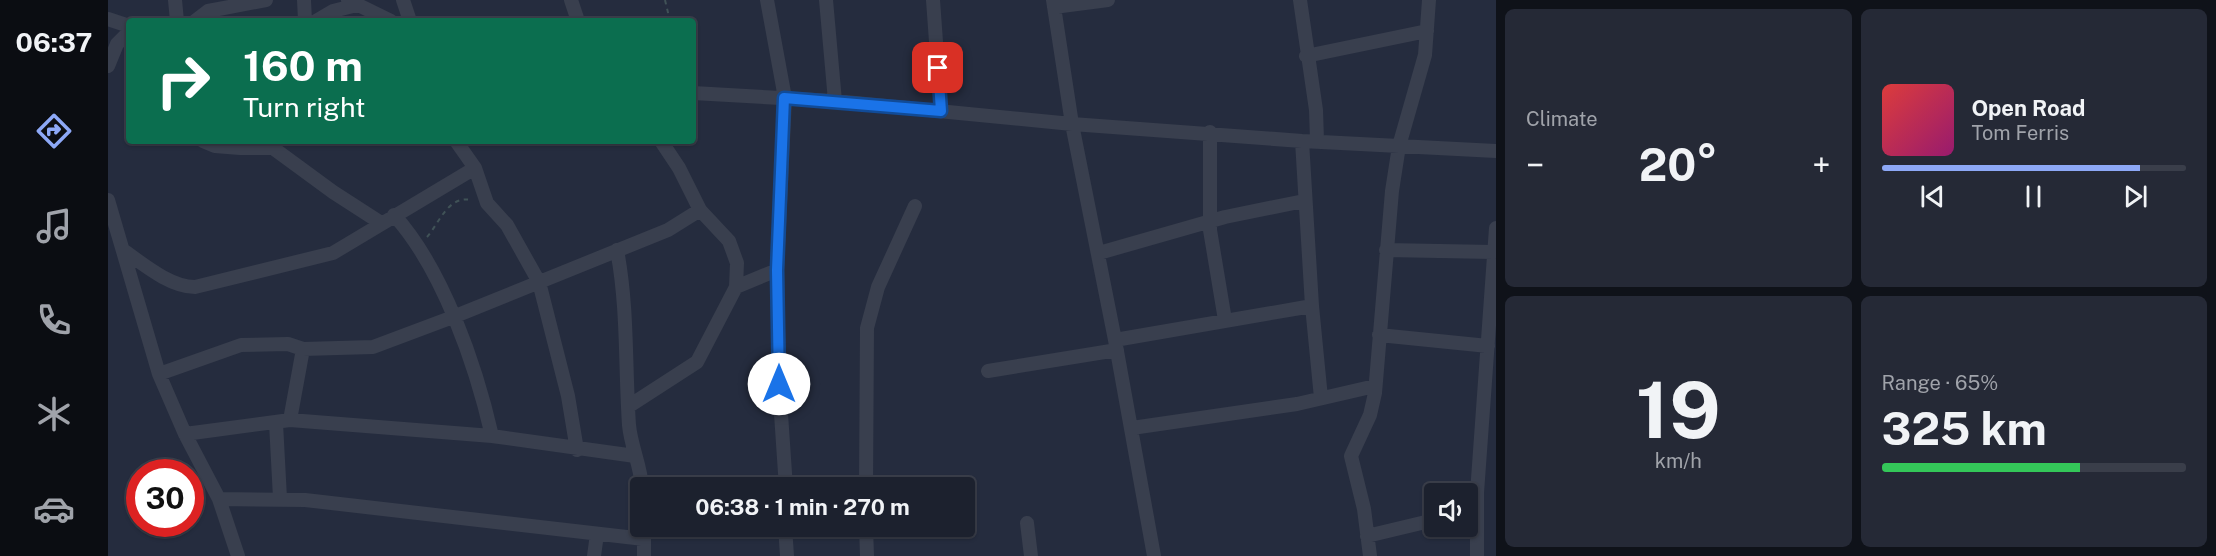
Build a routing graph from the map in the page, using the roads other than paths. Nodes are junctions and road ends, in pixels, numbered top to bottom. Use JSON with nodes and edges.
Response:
{"nodes":[{"id":1,"x":175,"y":0,"type":"edge"},
{"id":2,"x":266,"y":0,"type":"edge"},
{"id":3,"x":304,"y":0,"type":"edge"},
{"id":4,"x":403,"y":0,"type":"edge"},
{"id":5,"x":571,"y":0,"type":"edge"},
{"id":6,"x":767,"y":0,"type":"edge"},
{"id":7,"x":826,"y":0,"type":"edge"},
{"id":8,"x":933,"y":0,"type":"edge"},
{"id":9,"x":1108,"y":0,"type":"edge"},
{"id":10,"x":1300,"y":0,"type":"edge"},
{"id":11,"x":1429,"y":0,"type":"edge"},
{"id":12,"x":353,"y":3,"type":"edge"},
{"id":13,"x":1053,"y":3,"type":"edge"},
{"id":14,"x":177,"y":18,"type":"edge"},
{"id":15,"x":199,"y":18,"type":"edge"},
{"id":16,"x":305,"y":18,"type":"edge"},
{"id":17,"x":321,"y":18,"type":"edge"},
{"id":18,"x":385,"y":18,"type":"edge"},
{"id":19,"x":409,"y":18,"type":"edge"},
{"id":20,"x":577,"y":18,"type":"edge"},
{"id":21,"x":108,"y":19,"type":"edge"},
{"id":22,"x":126,"y":25,"type":"edge"},
{"id":23,"x":1427,"y":31,"type":"junction"},
{"id":24,"x":126,"y":35,"type":"edge"},
{"id":25,"x":1306,"y":56,"type":"junction"},
{"id":26,"x":108,"y":66,"type":"edge"},
{"id":27,"x":696,"y":93,"type":"edge"},
{"id":28,"x":784,"y":98,"type":"junction"},
{"id":29,"x":835,"y":100,"type":"junction"},
{"id":30,"x":941,"y":111,"type":"junction"},
{"id":31,"x":1072,"y":124,"type":"junction"},
{"id":32,"x":1210,"y":132,"type":"junction"},
{"id":33,"x":1317,"y":140,"type":"junction"},
{"id":34,"x":1302,"y":141,"type":"junction"},
{"id":35,"x":210,"y":144,"type":"edge"},
{"id":36,"x":272,"y":144,"type":"edge"},
{"id":37,"x":458,"y":144,"type":"edge"},
{"id":38,"x":663,"y":144,"type":"edge"},
{"id":39,"x":1399,"y":146,"type":"junction"},
{"id":40,"x":1496,"y":151,"type":"edge"},
{"id":41,"x":475,"y":168,"type":"junction"},
{"id":42,"x":108,"y":200,"type":"edge"},
{"id":43,"x":1304,"y":201,"type":"junction"},
{"id":44,"x":915,"y":206,"type":"dead end"},
{"id":45,"x":700,"y":210,"type":"junction"},
{"id":46,"x":394,"y":215,"type":"junction"},
{"id":47,"x":1211,"y":220,"type":"junction"},
{"id":48,"x":381,"y":223,"type":"junction"},
{"id":49,"x":1496,"y":228,"type":"edge"},
{"id":50,"x":123,"y":250,"type":"junction"},
{"id":51,"x":617,"y":250,"type":"junction"},
{"id":52,"x":1386,"y":250,"type":"junction"},
{"id":53,"x":1493,"y":252,"type":"junction"},
{"id":54,"x":1099,"y":253,"type":"junction"},
{"id":55,"x":777,"y":270,"type":"junction"},
{"id":56,"x":539,"y":282,"type":"junction"},
{"id":57,"x":736,"y":287,"type":"junction"},
{"id":58,"x":1312,"y":306,"type":"junction"},
{"id":59,"x":453,"y":317,"type":"junction"},
{"id":60,"x":1225,"y":320,"type":"junction"},
{"id":61,"x":1378,"y":335,"type":"junction"},
{"id":62,"x":1116,"y":345,"type":"junction"},
{"id":63,"x":1488,"y":346,"type":"junction"},
{"id":64,"x":303,"y":349,"type":"junction"},
{"id":65,"x":988,"y":371,"type":"dead end"},
{"id":66,"x":159,"y":374,"type":"junction"},
{"id":67,"x":1375,"y":386,"type":"junction"},
{"id":68,"x":1321,"y":398,"type":"junction"},
{"id":69,"x":629,"y":406,"type":"junction"},
{"id":70,"x":283,"y":421,"type":"junction"},
{"id":71,"x":1132,"y":428,"type":"junction"},
{"id":72,"x":185,"y":434,"type":"junction"},
{"id":73,"x":492,"y":436,"type":"junction"},
{"id":74,"x":577,"y":450,"type":"junction"},
{"id":75,"x":635,"y":456,"type":"junction"},
{"id":76,"x":641,"y":477,"type":"edge"},
{"id":77,"x":785,"y":477,"type":"edge"},
{"id":78,"x":866,"y":477,"type":"edge"},
{"id":79,"x":1475,"y":483,"type":"edge"},
{"id":80,"x":280,"y":498,"type":"junction"},
{"id":81,"x":219,"y":499,"type":"junction"},
{"id":82,"x":1424,"y":522,"type":"edge"},
{"id":83,"x":1027,"y":523,"type":"dead end"},
{"id":84,"x":630,"y":533,"type":"edge"},
{"id":85,"x":597,"y":534,"type":"junction"},
{"id":86,"x":1367,"y":536,"type":"junction"},
{"id":87,"x":644,"y":537,"type":"edge"},
{"id":88,"x":786,"y":537,"type":"edge"},
{"id":89,"x":866,"y":537,"type":"edge"},
{"id":90,"x":1475,"y":537,"type":"edge"},
{"id":91,"x":238,"y":556,"type":"edge"},
{"id":92,"x":594,"y":556,"type":"edge"},
{"id":93,"x":644,"y":556,"type":"edge"},
{"id":94,"x":787,"y":556,"type":"edge"},
{"id":95,"x":867,"y":556,"type":"edge"},
{"id":96,"x":1031,"y":556,"type":"edge"},
{"id":97,"x":1154,"y":556,"type":"edge"},
{"id":98,"x":1370,"y":556,"type":"edge"},
{"id":99,"x":1477,"y":556,"type":"edge"}],
"edges":[{"from":1,"to":14,"type":"street"},
{"from":2,"to":15,"type":"street"},
{"from":3,"to":16,"type":"street"},
{"from":4,"to":19,"type":"street"},
{"from":5,"to":20,"type":"street"},
{"from":6,"to":28,"type":"street"},
{"from":7,"to":29,"type":"street"},
{"from":8,"to":30,"type":"street"},
{"from":9,"to":13,"type":"street"},
{"from":10,"to":25,"type":"street"},
{"from":11,"to":23,"type":"street"},
{"from":12,"to":17,"type":"street"},
{"from":12,"to":18,"type":"street"},
{"from":13,"to":31,"type":"street"},
{"from":21,"to":22,"type":"street"},
{"from":23,"to":25,"type":"street"},
{"from":23,"to":39,"type":"street"},
{"from":24,"to":26,"type":"street"},
{"from":25,"to":33,"type":"street"},
{"from":27,"to":28,"type":"street"},
{"from":28,"to":29,"type":"street"},
{"from":28,"to":55,"type":"street"},
{"from":29,"to":30,"type":"street"},
{"from":30,"to":31,"type":"street"},
{"from":31,"to":32,"type":"street"},
{"from":31,"to":54,"type":"street"},
{"from":32,"to":34,"type":"street"},
{"from":32,"to":47,"type":"street"},
{"from":33,"to":34,"type":"street"},
{"from":33,"to":39,"type":"street"},
{"from":34,"to":43,"type":"street"},
{"from":35,"to":36,"type":"street"},
{"from":36,"to":48,"type":"street"},
{"from":37,"to":41,"type":"street"},
{"from":38,"to":45,"type":"street"},
{"from":39,"to":40,"type":"street"},
{"from":39,"to":52,"type":"street"},
{"from":41,"to":46,"type":"street"},
{"from":41,"to":56,"type":"street"},
{"from":42,"to":50,"type":"street"},
{"from":43,"to":47,"type":"street"},
{"from":43,"to":58,"type":"street"},
{"from":44,"to":78,"type":"street"},
{"from":45,"to":51,"type":"street"},
{"from":45,"to":57,"type":"street"},
{"from":46,"to":48,"type":"street"},
{"from":46,"to":59,"type":"street"},
{"from":47,"to":54,"type":"street"},
{"from":47,"to":60,"type":"street"},
{"from":48,"to":50,"type":"street"},
{"from":49,"to":53,"type":"street"},
{"from":50,"to":66,"type":"street"},
{"from":51,"to":56,"type":"street"},
{"from":51,"to":69,"type":"street"},
{"from":52,"to":53,"type":"street"},
{"from":52,"to":61,"type":"street"},
{"from":53,"to":63,"type":"street"},
{"from":54,"to":62,"type":"street"},
{"from":55,"to":57,"type":"street"},
{"from":55,"to":77,"type":"street"},
{"from":56,"to":59,"type":"street"},
{"from":56,"to":74,"type":"street"},
{"from":57,"to":69,"type":"street"},
{"from":58,"to":60,"type":"street"},
{"from":58,"to":68,"type":"street"},
{"from":59,"to":64,"type":"street"},
{"from":59,"to":73,"type":"street"},
{"from":60,"to":62,"type":"street"},
{"from":61,"to":63,"type":"street"},
{"from":61,"to":67,"type":"street"},
{"from":62,"to":65,"type":"street"},
{"from":62,"to":71,"type":"street"},
{"from":63,"to":79,"type":"street"},
{"from":64,"to":66,"type":"street"},
{"from":64,"to":70,"type":"street"},
{"from":66,"to":72,"type":"street"},
{"from":67,"to":68,"type":"street"},
{"from":67,"to":86,"type":"street"},
{"from":68,"to":71,"type":"street"},
{"from":69,"to":75,"type":"street"},
{"from":70,"to":72,"type":"street"},
{"from":70,"to":73,"type":"street"},
{"from":70,"to":80,"type":"street"},
{"from":71,"to":97,"type":"street"},
{"from":72,"to":81,"type":"street"},
{"from":73,"to":74,"type":"street"},
{"from":74,"to":75,"type":"street"},
{"from":75,"to":76,"type":"street"},
{"from":80,"to":81,"type":"street"},
{"from":80,"to":85,"type":"street"},
{"from":81,"to":91,"type":"street"},
{"from":82,"to":86,"type":"street"},
{"from":83,"to":96,"type":"street"},
{"from":84,"to":85,"type":"street"},
{"from":85,"to":92,"type":"street"},
{"from":86,"to":98,"type":"street"},
{"from":87,"to":93,"type":"street"},
{"from":88,"to":94,"type":"street"},
{"from":89,"to":95,"type":"street"},
{"from":90,"to":99,"type":"street"}]}
